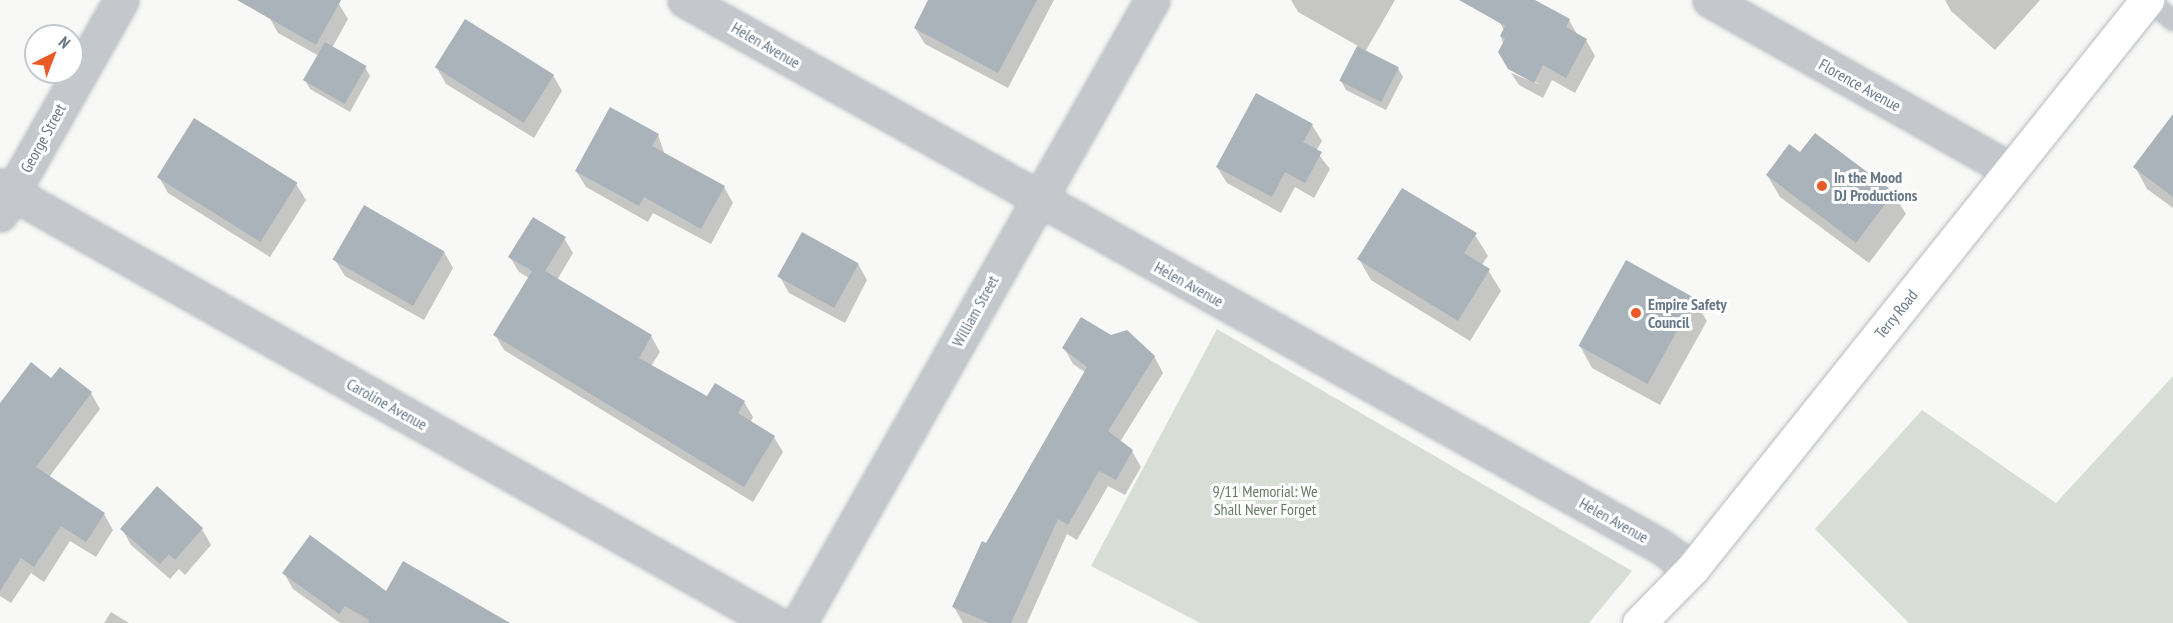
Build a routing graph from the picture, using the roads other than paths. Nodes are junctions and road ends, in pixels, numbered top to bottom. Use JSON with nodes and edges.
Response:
{"nodes":[{"id":1,"x":121,"y":0,"type":"edge"},
{"id":2,"x":686,"y":0,"type":"edge"},
{"id":3,"x":1152,"y":0,"type":"edge"},
{"id":4,"x":1710,"y":0,"type":"edge"},
{"id":5,"x":2148,"y":0,"type":"edge"},
{"id":6,"x":2173,"y":21,"type":"edge"},
{"id":7,"x":2011,"y":170,"type":"junction"},
{"id":8,"x":4,"y":197,"type":"edge"},
{"id":9,"x":1038,"y":200,"type":"junction"},
{"id":10,"x":1692,"y":569,"type":"junction"},
{"id":11,"x":775,"y":623,"type":"edge"},
{"id":12,"x":799,"y":623,"type":"edge"},
{"id":13,"x":1640,"y":623,"type":"edge"}],
"edges":[{"from":1,"to":8,"type":"street","name":"George Street"},
{"from":2,"to":9,"type":"street","name":"Helen Avenue"},
{"from":3,"to":9,"type":"street","name":"William Street"},
{"from":4,"to":7,"type":"street","name":"Florence Avenue"},
{"from":5,"to":6,"type":"lane"},
{"from":5,"to":7,"type":"main road","name":"Terry Road"},
{"from":7,"to":10,"type":"main road","name":"Terry Road"},
{"from":8,"to":11,"type":"street","name":"Caroline Avenue"},
{"from":9,"to":10,"type":"street","name":"Helen Avenue"},
{"from":9,"to":12,"type":"street","name":"William Street"},
{"from":10,"to":13,"type":"main road","name":"Terry Road"}]}
